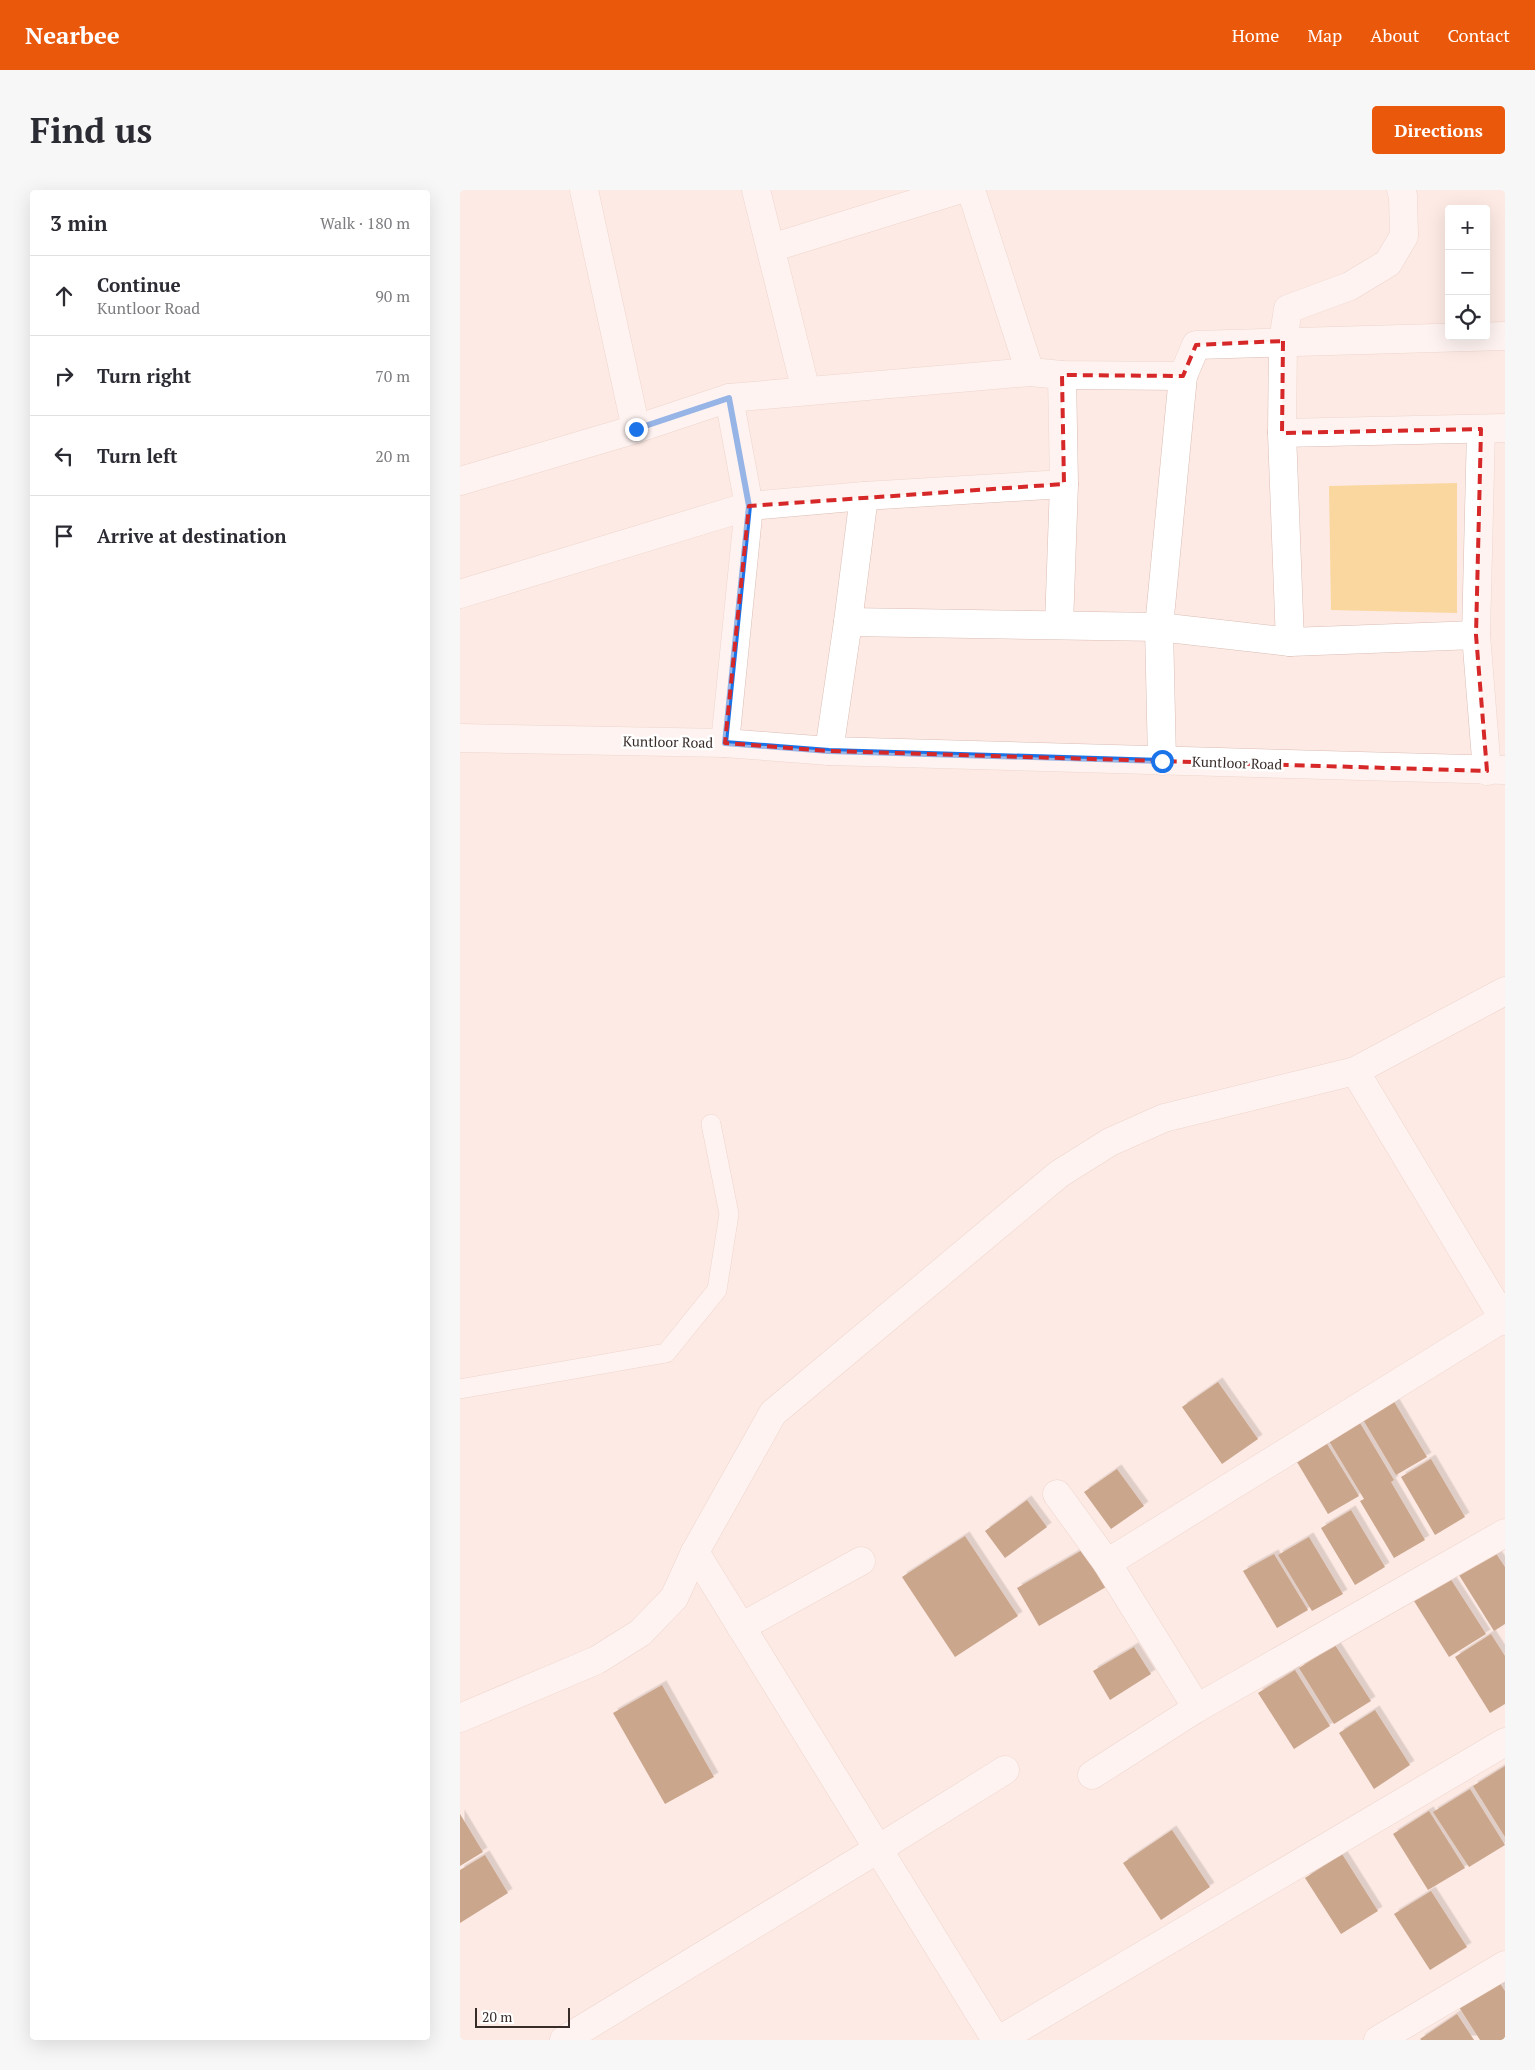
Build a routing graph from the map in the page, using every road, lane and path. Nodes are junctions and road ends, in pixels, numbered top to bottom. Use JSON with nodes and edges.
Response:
{"nodes":[{"id":1,"x":584,"y":190,"type":"edge"},
{"id":2,"x":756,"y":190,"type":"edge"},
{"id":3,"x":958,"y":190,"type":"edge"},
{"id":4,"x":971,"y":190,"type":"edge"},
{"id":5,"x":1401,"y":190,"type":"edge"},
{"id":6,"x":771,"y":248,"type":"junction"},
{"id":7,"x":1505,"y":336,"type":"edge"},
{"id":8,"x":1283,"y":341,"type":"junction"},
{"id":9,"x":1030,"y":372,"type":"junction"},
{"id":10,"x":1062,"y":375,"type":"junction"},
{"id":11,"x":1183,"y":376,"type":"junction"},
{"id":12,"x":806,"y":391,"type":"junction"},
{"id":13,"x":729,"y":398,"type":"junction"},
{"id":14,"x":1493,"y":428,"type":"edge"},
{"id":15,"x":636,"y":429,"type":"junction"},
{"id":16,"x":1282,"y":433,"type":"junction"},
{"id":17,"x":460,"y":481,"type":"edge"},
{"id":18,"x":1064,"y":484,"type":"junction"},
{"id":19,"x":864,"y":496,"type":"junction"},
{"id":20,"x":749,"y":506,"type":"junction"},
{"id":21,"x":460,"y":594,"type":"edge"},
{"id":22,"x":848,"y":622,"type":"junction"},
{"id":23,"x":1059,"y":625,"type":"junction"},
{"id":24,"x":1159,"y":627,"type":"junction"},
{"id":25,"x":1476,"y":635,"type":"junction"},
{"id":26,"x":1290,"y":642,"type":"junction"},
{"id":27,"x":460,"y":738,"type":"edge"},
{"id":28,"x":725,"y":743,"type":"junction"},
{"id":29,"x":829,"y":751,"type":"junction"},
{"id":30,"x":1162,"y":761,"type":"junction"},
{"id":31,"x":1496,"y":771,"type":"edge"},
{"id":32,"x":1505,"y":991,"type":"edge"},
{"id":33,"x":1355,"y":1071,"type":"junction"},
{"id":34,"x":711,"y":1124,"type":"dead end"},
{"id":35,"x":1504,"y":1319,"type":"edge"},
{"id":36,"x":460,"y":1389,"type":"edge"},
{"id":37,"x":1057,"y":1494,"type":"dead end"},
{"id":38,"x":1505,"y":1534,"type":"edge"},
{"id":39,"x":695,"y":1552,"type":"junction"},
{"id":40,"x":861,"y":1561,"type":"dead end"},
{"id":41,"x":1107,"y":1563,"type":"junction"},
{"id":42,"x":741,"y":1627,"type":"junction"},
{"id":43,"x":1197,"y":1708,"type":"junction"},
{"id":44,"x":460,"y":1718,"type":"edge"},
{"id":45,"x":1505,"y":1742,"type":"edge"},
{"id":46,"x":1005,"y":1770,"type":"dead end"},
{"id":47,"x":1092,"y":1775,"type":"dead end"},
{"id":48,"x":878,"y":1849,"type":"junction"},
{"id":49,"x":1505,"y":1965,"type":"edge"},
{"id":50,"x":564,"y":2040,"type":"edge"},
{"id":51,"x":997,"y":2040,"type":"edge"},
{"id":52,"x":1378,"y":2040,"type":"edge"}],
"edges":[{"from":1,"to":15,"type":"street"},
{"from":2,"to":6,"type":"street"},
{"from":3,"to":6,"type":"street"},
{"from":4,"to":9,"type":"street"},
{"from":5,"to":8,"type":"street"},
{"from":6,"to":12,"type":"street"},
{"from":7,"to":8,"type":"street"},
{"from":8,"to":11,"type":"street"},
{"from":8,"to":16,"type":"street"},
{"from":9,"to":10,"type":"street"},
{"from":9,"to":12,"type":"street"},
{"from":10,"to":11,"type":"street"},
{"from":10,"to":18,"type":"street"},
{"from":11,"to":24,"type":"street"},
{"from":12,"to":13,"type":"street"},
{"from":13,"to":15,"type":"street"},
{"from":13,"to":20,"type":"street"},
{"from":14,"to":16,"type":"street"},
{"from":14,"to":25,"type":"street"},
{"from":15,"to":17,"type":"street"},
{"from":16,"to":26,"type":"street"},
{"from":18,"to":19,"type":"street"},
{"from":18,"to":23,"type":"street"},
{"from":19,"to":20,"type":"street"},
{"from":19,"to":22,"type":"street"},
{"from":20,"to":21,"type":"street"},
{"from":20,"to":28,"type":"street"},
{"from":22,"to":23,"type":"street"},
{"from":22,"to":29,"type":"street"},
{"from":23,"to":24,"type":"street"},
{"from":24,"to":26,"type":"street"},
{"from":24,"to":30,"type":"street"},
{"from":25,"to":26,"type":"street"},
{"from":25,"to":31,"type":"street"},
{"from":27,"to":28,"type":"street","name":"Kuntloor Road"},
{"from":28,"to":29,"type":"street","name":"Kuntloor Road"},
{"from":29,"to":30,"type":"street","name":"Kuntloor Road"},
{"from":30,"to":31,"type":"street","name":"Kuntloor Road"},
{"from":32,"to":33,"type":"street"},
{"from":33,"to":35,"type":"street"},
{"from":33,"to":39,"type":"street"},
{"from":34,"to":36,"type":"lane"},
{"from":35,"to":41,"type":"street"},
{"from":37,"to":41,"type":"street"},
{"from":38,"to":43,"type":"street"},
{"from":39,"to":42,"type":"street"},
{"from":39,"to":44,"type":"street"},
{"from":40,"to":42,"type":"street"},
{"from":41,"to":43,"type":"street"},
{"from":42,"to":48,"type":"street"},
{"from":43,"to":47,"type":"street"},
{"from":45,"to":51,"type":"street"},
{"from":46,"to":48,"type":"street"},
{"from":48,"to":50,"type":"street"},
{"from":48,"to":51,"type":"street"},
{"from":49,"to":52,"type":"street"}]}
